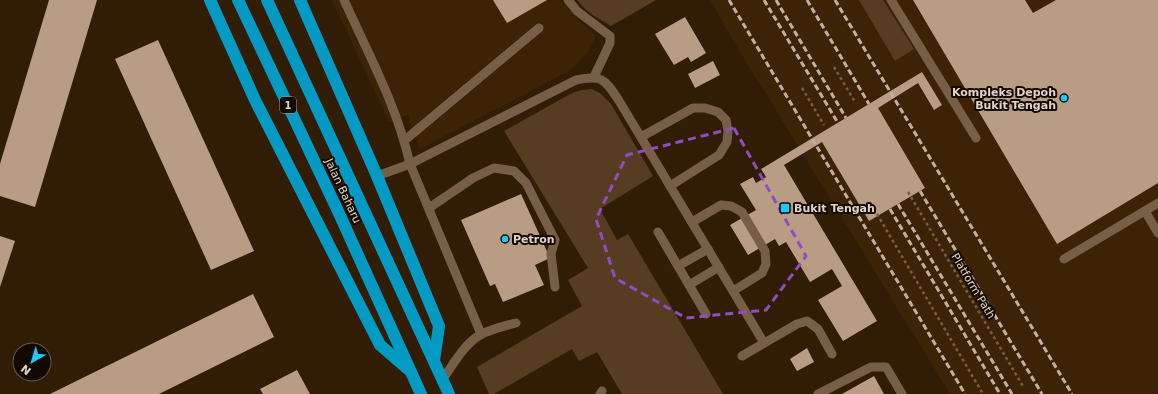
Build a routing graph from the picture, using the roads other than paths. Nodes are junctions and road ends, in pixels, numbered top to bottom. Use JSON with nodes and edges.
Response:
{"nodes":[{"id":1,"x":210,"y":0,"type":"edge"},
{"id":2,"x":238,"y":0,"type":"edge"},
{"id":3,"x":267,"y":0,"type":"edge"},
{"id":4,"x":300,"y":0,"type":"edge"},
{"id":5,"x":344,"y":0,"type":"edge"},
{"id":6,"x":568,"y":0,"type":"edge"},
{"id":7,"x":891,"y":0,"type":"edge"},
{"id":8,"x":539,"y":28,"type":"dead end"},
{"id":9,"x":594,"y":77,"type":"junction"},
{"id":10,"x":641,"y":137,"type":"junction"},
{"id":11,"x":976,"y":138,"type":"dead end"},
{"id":12,"x":405,"y":140,"type":"junction"},
{"id":13,"x":410,"y":164,"type":"junction"},
{"id":14,"x":377,"y":176,"type":"junction"},
{"id":15,"x":670,"y":186,"type":"junction"},
{"id":16,"x":1158,"y":202,"type":"edge"},
{"id":17,"x":429,"y":208,"type":"junction"},
{"id":18,"x":1144,"y":211,"type":"junction"},
{"id":19,"x":692,"y":222,"type":"junction"},
{"id":20,"x":658,"y":232,"type":"dead end"},
{"id":21,"x":1158,"y":233,"type":"edge"},
{"id":22,"x":708,"y":249,"type":"junction"},
{"id":23,"x":1064,"y":259,"type":"dead end"},
{"id":24,"x":678,"y":266,"type":"junction"},
{"id":25,"x":719,"y":267,"type":"junction"},
{"id":26,"x":689,"y":285,"type":"junction"},
{"id":27,"x":555,"y":287,"type":"dead end"},
{"id":28,"x":733,"y":291,"type":"junction"},
{"id":29,"x":706,"y":314,"type":"dead end"},
{"id":30,"x":516,"y":323,"type":"dead end"},
{"id":31,"x":481,"y":334,"type":"junction"},
{"id":32,"x":764,"y":342,"type":"junction"},
{"id":33,"x":832,"y":354,"type":"dead end"},
{"id":34,"x":742,"y":356,"type":"dead end"},
{"id":35,"x":434,"y":360,"type":"junction"},
{"id":36,"x":411,"y":372,"type":"junction"},
{"id":37,"x":442,"y":380,"type":"junction"},
{"id":38,"x":421,"y":394,"type":"edge"},
{"id":39,"x":449,"y":394,"type":"edge"},
{"id":40,"x":818,"y":394,"type":"edge"},
{"id":41,"x":902,"y":394,"type":"edge"}],
"edges":[{"from":1,"to":36,"type":"highway"},
{"from":2,"to":36,"type":"highway","name":"Jalan Baharu","number":"1"},
{"from":3,"to":35,"type":"highway","name":"Jalan Baharu","number":"1"},
{"from":4,"to":14,"type":"highway"},
{"from":5,"to":12,"type":"lane"},
{"from":6,"to":9,"type":"lane"},
{"from":7,"to":11,"type":"lane"},
{"from":8,"to":12,"type":"lane"},
{"from":9,"to":10,"type":"lane"},
{"from":9,"to":13,"type":"lane"},
{"from":10,"to":15,"type":"lane"},
{"from":10,"to":15,"type":"lane"},
{"from":12,"to":13,"type":"lane"},
{"from":13,"to":14,"type":"lane"},
{"from":13,"to":17,"type":"lane"},
{"from":14,"to":35,"type":"highway"},
{"from":15,"to":19,"type":"lane"},
{"from":16,"to":18,"type":"lane"},
{"from":17,"to":27,"type":"lane"},
{"from":17,"to":31,"type":"lane"},
{"from":18,"to":21,"type":"lane"},
{"from":18,"to":23,"type":"lane"},
{"from":19,"to":22,"type":"lane"},
{"from":19,"to":28,"type":"lane"},
{"from":20,"to":24,"type":"lane"},
{"from":22,"to":24,"type":"lane"},
{"from":22,"to":25,"type":"lane"},
{"from":24,"to":26,"type":"lane"},
{"from":25,"to":26,"type":"lane"},
{"from":25,"to":28,"type":"lane"},
{"from":26,"to":29,"type":"lane"},
{"from":28,"to":32,"type":"lane"},
{"from":30,"to":31,"type":"lane"},
{"from":31,"to":37,"type":"lane"},
{"from":32,"to":33,"type":"lane"},
{"from":32,"to":34,"type":"lane"},
{"from":35,"to":37,"type":"highway","name":"Jalan Baharu","number":"1"},
{"from":36,"to":38,"type":"highway","name":"Jalan Baharu","number":"1"},
{"from":37,"to":39,"type":"highway","name":"Jalan Baharu","number":"1"},
{"from":40,"to":41,"type":"lane"}]}
